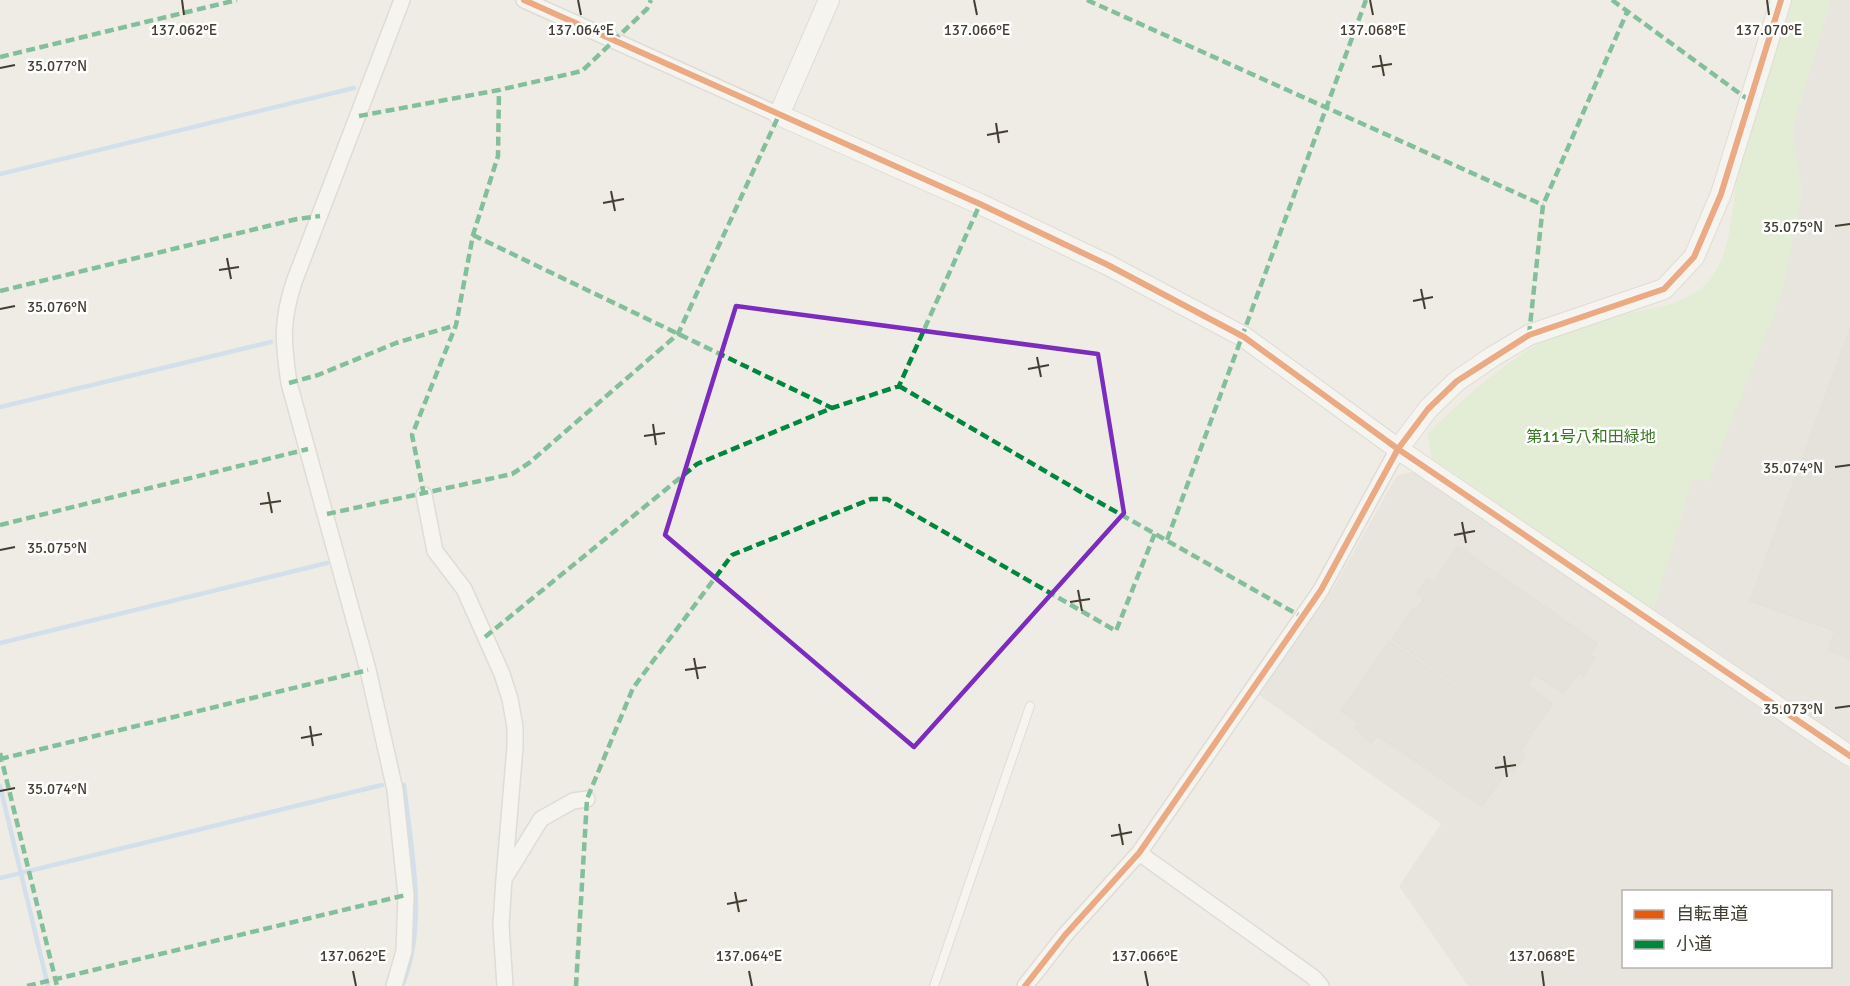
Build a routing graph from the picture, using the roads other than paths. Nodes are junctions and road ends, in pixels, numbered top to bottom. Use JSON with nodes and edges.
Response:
{"nodes":[{"id":1,"x":402,"y":0,"type":"edge"},
{"id":2,"x":524,"y":0,"type":"edge"},
{"id":3,"x":829,"y":0,"type":"edge"},
{"id":4,"x":1781,"y":0,"type":"edge"},
{"id":5,"x":779,"y":115,"type":"junction"},
{"id":6,"x":1398,"y":449,"type":"junction"},
{"id":7,"x":424,"y":495,"type":"dead end"},
{"id":8,"x":1030,"y":706,"type":"dead end"},
{"id":9,"x":1850,"y":756,"type":"edge"},
{"id":10,"x":587,"y":799,"type":"dead end"},
{"id":11,"x":1139,"y":853,"type":"junction"},
{"id":12,"x":504,"y":879,"type":"junction"},
{"id":13,"x":394,"y":986,"type":"edge"},
{"id":14,"x":505,"y":986,"type":"edge"},
{"id":15,"x":934,"y":986,"type":"edge"},
{"id":16,"x":1025,"y":986,"type":"edge"},
{"id":17,"x":1321,"y":986,"type":"edge"}],
"edges":[{"from":1,"to":13,"type":"street"},
{"from":2,"to":5,"type":"street"},
{"from":3,"to":5,"type":"street"},
{"from":4,"to":6,"type":"street"},
{"from":5,"to":6,"type":"street"},
{"from":6,"to":9,"type":"street"},
{"from":6,"to":11,"type":"street"},
{"from":7,"to":12,"type":"street"},
{"from":8,"to":15,"type":"lane"},
{"from":10,"to":12,"type":"street"},
{"from":11,"to":16,"type":"street"},
{"from":11,"to":17,"type":"street"},
{"from":12,"to":14,"type":"street"}]}
